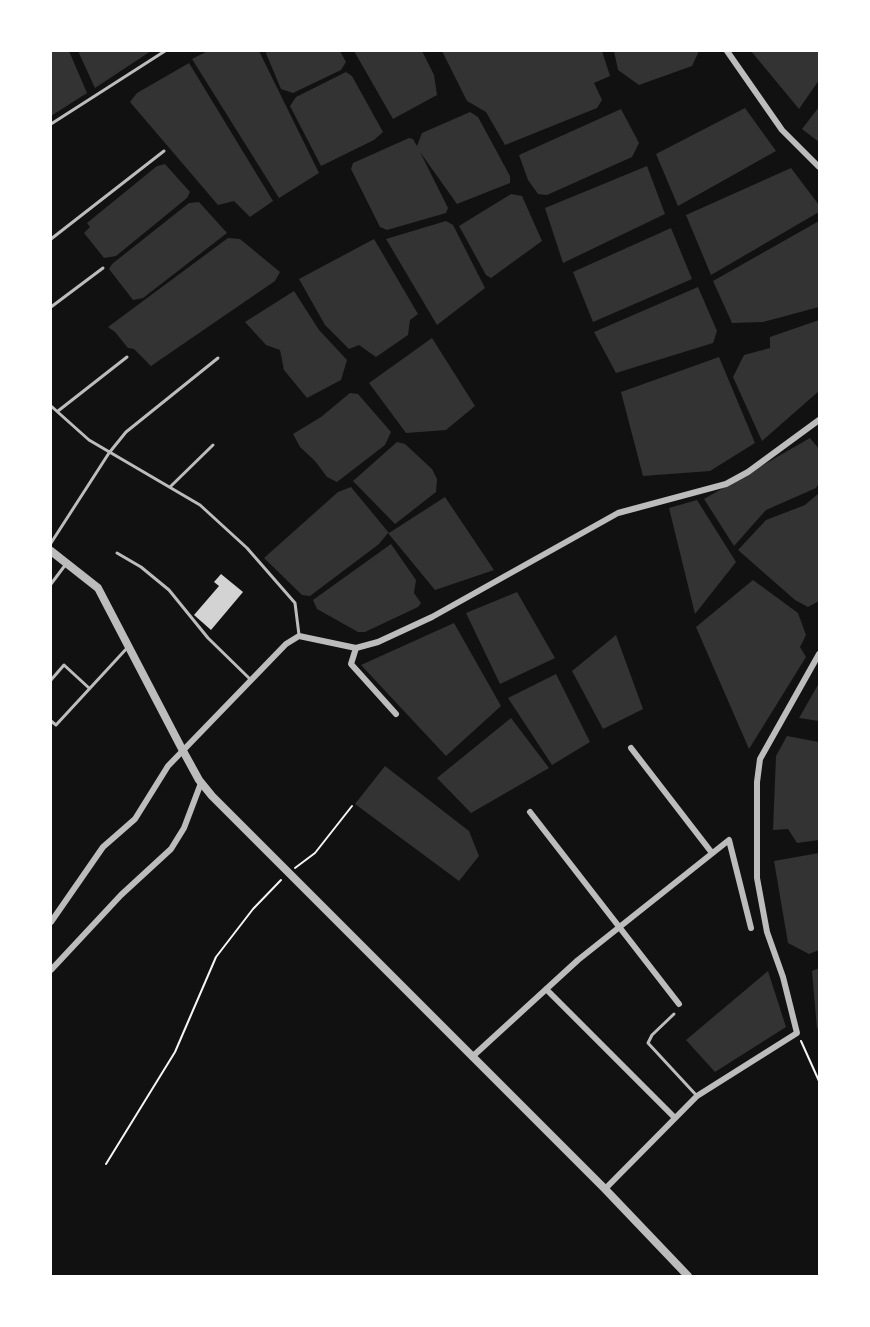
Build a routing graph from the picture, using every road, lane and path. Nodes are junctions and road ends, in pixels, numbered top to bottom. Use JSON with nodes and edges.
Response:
{"nodes":[{"id":1,"x":165,"y":51,"type":"edge"},
{"id":2,"x":727,"y":51,"type":"edge"},
{"id":3,"x":51,"y":124,"type":"edge"},
{"id":4,"x":164,"y":151,"type":"dead end"},
{"id":5,"x":819,"y":167,"type":"edge"},
{"id":6,"x":51,"y":239,"type":"edge"},
{"id":7,"x":103,"y":268,"type":"dead end"},
{"id":8,"x":51,"y":307,"type":"edge"},
{"id":9,"x":127,"y":357,"type":"dead end"},
{"id":10,"x":218,"y":358,"type":"dead end"},
{"id":11,"x":51,"y":406,"type":"edge"},
{"id":12,"x":58,"y":411,"type":"junction"},
{"id":13,"x":819,"y":420,"type":"edge"},
{"id":14,"x":213,"y":445,"type":"dead end"},
{"id":15,"x":109,"y":453,"type":"junction"},
{"id":16,"x":170,"y":487,"type":"junction"},
{"id":17,"x":51,"y":543,"type":"edge"},
{"id":18,"x":51,"y":551,"type":"edge"},
{"id":19,"x":117,"y":553,"type":"dead end"},
{"id":20,"x":67,"y":563,"type":"junction"},
{"id":21,"x":51,"y":584,"type":"edge"},
{"id":22,"x":299,"y":636,"type":"junction"},
{"id":23,"x":129,"y":646,"type":"junction"},
{"id":24,"x":357,"y":648,"type":"junction"},
{"id":25,"x":819,"y":654,"type":"edge"},
{"id":26,"x":51,"y":680,"type":"edge"},
{"id":27,"x":250,"y":680,"type":"junction"},
{"id":28,"x":89,"y":688,"type":"junction"},
{"id":29,"x":396,"y":714,"type":"dead end"},
{"id":30,"x":51,"y":721,"type":"edge"},
{"id":31,"x":631,"y":748,"type":"dead end"},
{"id":32,"x":182,"y":749,"type":"junction"},
{"id":33,"x":201,"y":783,"type":"junction"},
{"id":34,"x":352,"y":806,"type":"dead end"},
{"id":35,"x":530,"y":812,"type":"dead end"},
{"id":36,"x":712,"y":853,"type":"junction"},
{"id":37,"x":288,"y":872,"type":"junction"},
{"id":38,"x":51,"y":922,"type":"edge"},
{"id":39,"x":620,"y":925,"type":"junction"},
{"id":40,"x":751,"y":928,"type":"dead end"},
{"id":41,"x":51,"y":970,"type":"edge"},
{"id":42,"x":546,"y":989,"type":"junction"},
{"id":43,"x":679,"y":1004,"type":"dead end"},
{"id":44,"x":674,"y":1014,"type":"dead end"},
{"id":45,"x":797,"y":1033,"type":"junction"},
{"id":46,"x":472,"y":1057,"type":"junction"},
{"id":47,"x":819,"y":1082,"type":"edge"},
{"id":48,"x":697,"y":1096,"type":"junction"},
{"id":49,"x":674,"y":1117,"type":"junction"},
{"id":50,"x":106,"y":1164,"type":"dead end"},
{"id":51,"x":605,"y":1189,"type":"junction"},
{"id":52,"x":688,"y":1276,"type":"edge"}],
"edges":[{"from":1,"to":3,"type":"lane"},
{"from":2,"to":5,"type":"street"},
{"from":4,"to":6,"type":"lane"},
{"from":7,"to":8,"type":"lane"},
{"from":9,"to":12,"type":"lane"},
{"from":10,"to":15,"type":"lane"},
{"from":11,"to":12,"type":"lane"},
{"from":12,"to":15,"type":"lane"},
{"from":13,"to":24,"type":"street"},
{"from":14,"to":16,"type":"lane"},
{"from":15,"to":16,"type":"lane"},
{"from":15,"to":17,"type":"lane"},
{"from":16,"to":22,"type":"lane"},
{"from":18,"to":20,"type":"street"},
{"from":19,"to":27,"type":"lane"},
{"from":20,"to":21,"type":"lane"},
{"from":20,"to":23,"type":"street"},
{"from":22,"to":24,"type":"street"},
{"from":22,"to":27,"type":"street"},
{"from":23,"to":28,"type":"lane"},
{"from":23,"to":32,"type":"street"},
{"from":24,"to":29,"type":"street"},
{"from":25,"to":45,"type":"street"},
{"from":26,"to":28,"type":"lane"},
{"from":27,"to":32,"type":"street"},
{"from":28,"to":30,"type":"lane"},
{"from":31,"to":36,"type":"street"},
{"from":32,"to":33,"type":"street"},
{"from":32,"to":38,"type":"street"},
{"from":33,"to":37,"type":"street"},
{"from":33,"to":41,"type":"street"},
{"from":34,"to":37,"type":"path"},
{"from":35,"to":39,"type":"street"},
{"from":36,"to":39,"type":"street"},
{"from":36,"to":40,"type":"street"},
{"from":37,"to":46,"type":"street"},
{"from":37,"to":50,"type":"path"},
{"from":39,"to":42,"type":"street"},
{"from":39,"to":43,"type":"street"},
{"from":42,"to":46,"type":"street"},
{"from":42,"to":49,"type":"street"},
{"from":44,"to":48,"type":"lane"},
{"from":45,"to":47,"type":"path"},
{"from":45,"to":48,"type":"street"},
{"from":46,"to":51,"type":"street"},
{"from":48,"to":49,"type":"street"},
{"from":49,"to":51,"type":"street"},
{"from":51,"to":52,"type":"street"}]}
